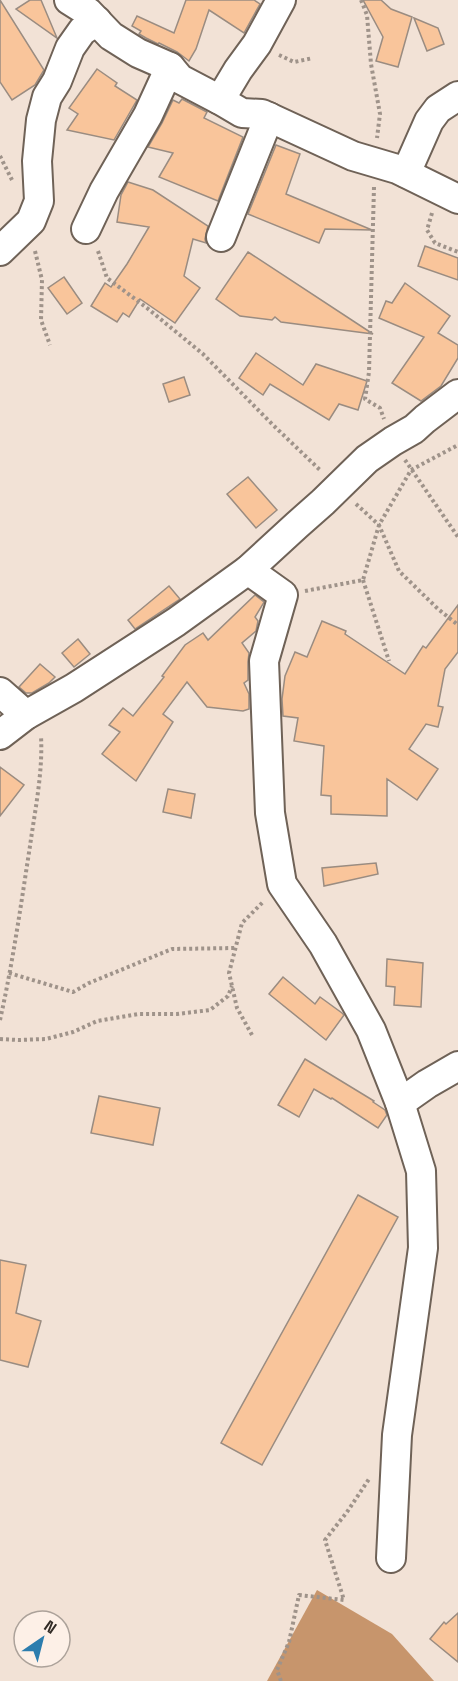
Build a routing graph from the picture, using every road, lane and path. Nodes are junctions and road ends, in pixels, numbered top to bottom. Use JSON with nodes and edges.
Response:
{"nodes":[{"id":1,"x":281,"y":0,"type":"edge"},
{"id":2,"x":361,"y":0,"type":"edge"},
{"id":3,"x":73,"y":1,"type":"edge"},
{"id":4,"x":97,"y":21,"type":"junction"},
{"id":5,"x":257,"y":44,"type":"junction"},
{"id":6,"x":313,"y":58,"type":"dead end"},
{"id":7,"x":170,"y":67,"type":"junction"},
{"id":8,"x":458,"y":96,"type":"edge"},
{"id":9,"x":220,"y":99,"type":"junction"},
{"id":10,"x":269,"y":117,"type":"junction"},
{"id":11,"x":375,"y":162,"type":"junction"},
{"id":12,"x":406,"y":173,"type":"junction"},
{"id":13,"x":449,"y":194,"type":"edge"},
{"id":14,"x":31,"y":221,"type":"junction"},
{"id":15,"x":86,"y":229,"type":"joint"},
{"id":16,"x":221,"y":237,"type":"dead end"},
{"id":17,"x":0,"y":251,"type":"edge"},
{"id":18,"x":458,"y":252,"type":"edge"},
{"id":19,"x":50,"y":345,"type":"dead end"},
{"id":20,"x":458,"y":394,"type":"edge"},
{"id":21,"x":393,"y":441,"type":"junction"},
{"id":22,"x":458,"y":445,"type":"edge"},
{"id":23,"x":411,"y":470,"type":"junction"},
{"id":24,"x":339,"y":487,"type":"junction"},
{"id":25,"x":379,"y":525,"type":"junction"},
{"id":26,"x":458,"y":537,"type":"edge"},
{"id":27,"x":248,"y":570,"type":"junction"},
{"id":28,"x":363,"y":580,"type":"junction"},
{"id":29,"x":283,"y":595,"type":"junction"},
{"id":30,"x":458,"y":625,"type":"edge"},
{"id":31,"x":389,"y":661,"type":"dead end"},
{"id":32,"x":0,"y":692,"type":"edge"},
{"id":33,"x":26,"y":715,"type":"junction"},
{"id":34,"x":0,"y":735,"type":"edge"},
{"id":35,"x":282,"y":884,"type":"junction"},
{"id":36,"x":236,"y":948,"type":"junction"},
{"id":37,"x":9,"y":973,"type":"junction"},
{"id":38,"x":232,"y":986,"type":"junction"},
{"id":39,"x":0,"y":1020,"type":"edge"},
{"id":40,"x":252,"y":1035,"type":"dead end"},
{"id":41,"x":0,"y":1039,"type":"edge"},
{"id":42,"x":458,"y":1066,"type":"edge"},
{"id":43,"x":400,"y":1103,"type":"junction"},
{"id":44,"x":370,"y":1475,"type":"dead end"},
{"id":45,"x":391,"y":1558,"type":"dead end"},
{"id":46,"x":281,"y":1681,"type":"edge"}],
"edges":[{"from":1,"to":5,"type":"street"},
{"from":2,"to":11,"type":"path"},
{"from":3,"to":4,"type":"street"},
{"from":4,"to":7,"type":"street"},
{"from":4,"to":14,"type":"street"},
{"from":5,"to":6,"type":"path"},
{"from":5,"to":9,"type":"street"},
{"from":7,"to":9,"type":"street"},
{"from":7,"to":15,"type":"street"},
{"from":8,"to":12,"type":"street"},
{"from":9,"to":10,"type":"street"},
{"from":10,"to":11,"type":"street"},
{"from":10,"to":16,"type":"street"},
{"from":11,"to":12,"type":"street"},
{"from":11,"to":21,"type":"path"},
{"from":12,"to":13,"type":"street"},
{"from":13,"to":18,"type":"path"},
{"from":14,"to":17,"type":"street"},
{"from":14,"to":19,"type":"path"},
{"from":15,"to":24,"type":"path"},
{"from":20,"to":21,"type":"street"},
{"from":21,"to":23,"type":"path"},
{"from":21,"to":24,"type":"street"},
{"from":22,"to":23,"type":"path"},
{"from":23,"to":25,"type":"path"},
{"from":23,"to":26,"type":"path"},
{"from":24,"to":25,"type":"path"},
{"from":24,"to":27,"type":"street"},
{"from":25,"to":28,"type":"path"},
{"from":25,"to":30,"type":"path"},
{"from":27,"to":29,"type":"street"},
{"from":27,"to":33,"type":"street"},
{"from":28,"to":29,"type":"path"},
{"from":28,"to":31,"type":"path"},
{"from":29,"to":35,"type":"street"},
{"from":32,"to":33,"type":"street"},
{"from":33,"to":34,"type":"street"},
{"from":33,"to":37,"type":"path"},
{"from":35,"to":36,"type":"path"},
{"from":35,"to":43,"type":"street"},
{"from":36,"to":37,"type":"path"},
{"from":36,"to":38,"type":"path"},
{"from":37,"to":39,"type":"path"},
{"from":38,"to":40,"type":"path"},
{"from":38,"to":41,"type":"path"},
{"from":42,"to":43,"type":"street"},
{"from":43,"to":45,"type":"street"},
{"from":44,"to":46,"type":"path"}]}
